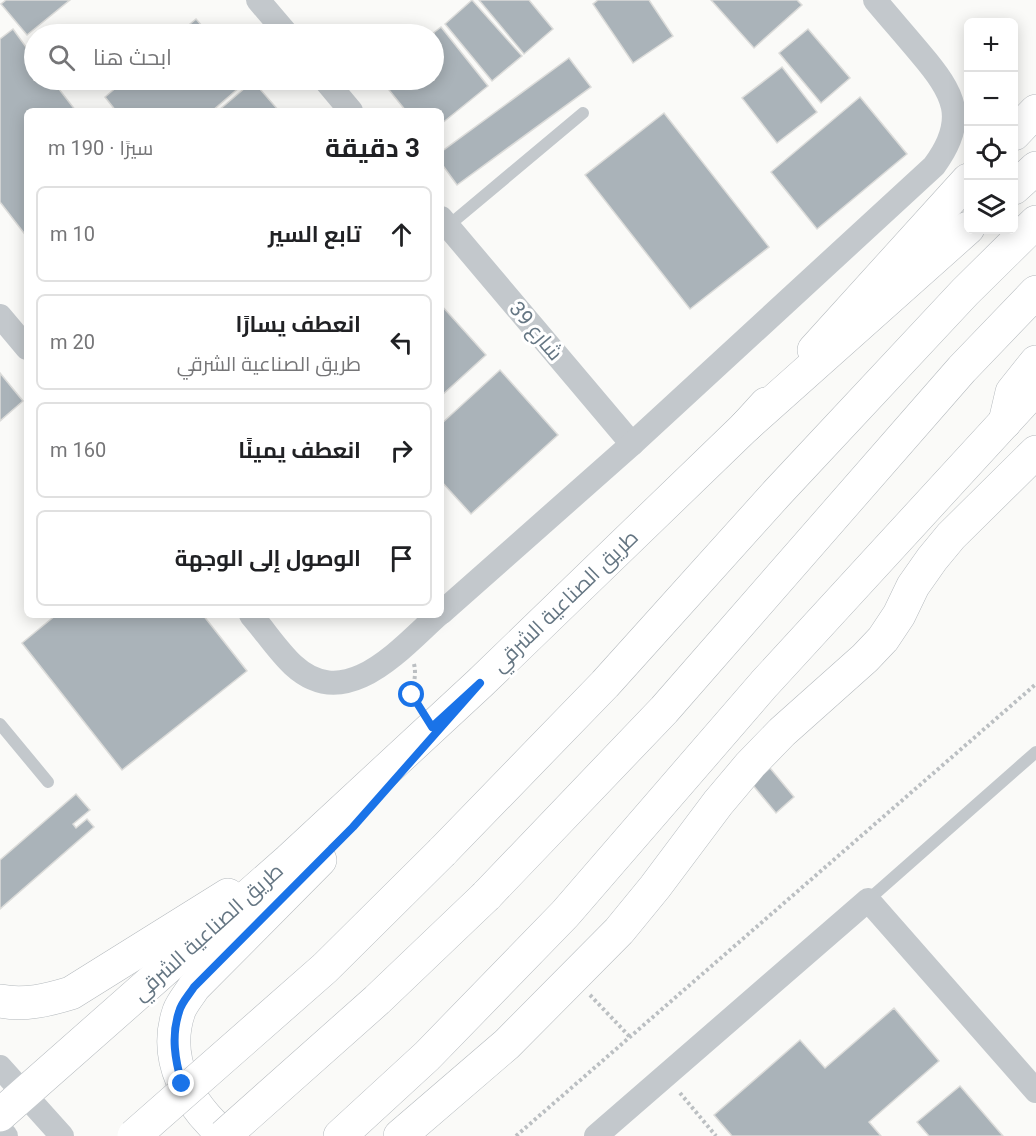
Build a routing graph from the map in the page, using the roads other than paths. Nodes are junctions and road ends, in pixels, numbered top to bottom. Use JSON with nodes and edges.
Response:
{"nodes":[{"id":1,"x":258,"y":0,"type":"edge"},
{"id":2,"x":875,"y":0,"type":"edge"},
{"id":3,"x":278,"y":24,"type":"edge"},
{"id":4,"x":333,"y":90,"type":"edge"},
{"id":5,"x":348,"y":108,"type":"edge"},
{"id":6,"x":1036,"y":111,"type":"edge"},
{"id":7,"x":583,"y":113,"type":"dead end"},
{"id":8,"x":1018,"y":130,"type":"edge"},
{"id":9,"x":1036,"y":168,"type":"edge"},
{"id":10,"x":1018,"y":184,"type":"edge"},
{"id":11,"x":964,"y":186,"type":"edge"},
{"id":12,"x":445,"y":222,"type":"edge"},
{"id":13,"x":1036,"y":222,"type":"edge"},
{"id":14,"x":964,"y":232,"type":"edge"},
{"id":15,"x":1036,"y":292,"type":"edge"},
{"id":16,"x":0,"y":316,"type":"edge"},
{"id":17,"x":24,"y":344,"type":"edge"},
{"id":18,"x":1036,"y":362,"type":"edge"},
{"id":19,"x":1036,"y":388,"type":"edge"},
{"id":20,"x":1005,"y":422,"type":"junction"},
{"id":21,"x":746,"y":426,"type":"junction"},
{"id":22,"x":632,"y":444,"type":"junction"},
{"id":23,"x":1036,"y":452,"type":"edge"},
{"id":24,"x":444,"y":610,"type":"edge"},
{"id":25,"x":254,"y":618,"type":"edge"},
{"id":26,"x":435,"y":618,"type":"edge"},
{"id":27,"x":480,"y":683,"type":"junction"},
{"id":28,"x":0,"y":724,"type":"edge"},
{"id":29,"x":1036,"y":752,"type":"edge"},
{"id":30,"x":48,"y":782,"type":"dead end"},
{"id":31,"x":289,"y":860,"type":"junction"},
{"id":32,"x":868,"y":900,"type":"junction"},
{"id":33,"x":0,"y":1001,"type":"edge"},
{"id":34,"x":0,"y":1067,"type":"edge"},
{"id":35,"x":1036,"y":1091,"type":"edge"},
{"id":36,"x":12,"y":1105,"type":"edge"},
{"id":37,"x":0,"y":1129,"type":"edge"},
{"id":38,"x":339,"y":1135,"type":"edge"},
{"id":39,"x":6,"y":1136,"type":"edge"},
{"id":40,"x":62,"y":1136,"type":"edge"},
{"id":41,"x":134,"y":1136,"type":"edge"},
{"id":42,"x":224,"y":1136,"type":"edge"},
{"id":43,"x":400,"y":1136,"type":"edge"},
{"id":44,"x":596,"y":1136,"type":"edge"}],
"edges":[{"from":1,"to":3,"type":"street"},
{"from":2,"to":22,"type":"street"},
{"from":4,"to":5,"type":"street"},
{"from":6,"to":8,"type":"main road"},
{"from":7,"to":12,"type":"lane"},
{"from":9,"to":10,"type":"main road"},
{"from":11,"to":21,"type":"main road","name":"طريق الصناعية الشرقي"},
{"from":12,"to":22,"type":"street","name":"شارع 39"},
{"from":13,"to":41,"type":"main road","bridge":true},
{"from":14,"to":21,"type":"main road"},
{"from":15,"to":42,"type":"main road","bridge":true},
{"from":16,"to":17,"type":"street"},
{"from":18,"to":20,"type":"main road"},
{"from":19,"to":20,"type":"main road"},
{"from":20,"to":38,"type":"main road"},
{"from":21,"to":27,"type":"main road","name":"طريق الصناعية الشرقي"},
{"from":22,"to":24,"type":"street"},
{"from":23,"to":43,"type":"main road"},
{"from":25,"to":26,"type":"street"},
{"from":27,"to":31,"type":"main road","name":"طريق الصناعية الشرقي"},
{"from":27,"to":42,"type":"main road"},
{"from":28,"to":30,"type":"lane"},
{"from":29,"to":32,"type":"lane"},
{"from":31,"to":33,"type":"main road"},
{"from":31,"to":36,"type":"main road","name":"طريق الصناعية الشرقي"},
{"from":32,"to":35,"type":"street"},
{"from":32,"to":44,"type":"street"},
{"from":34,"to":36,"type":"street"},
{"from":36,"to":40,"type":"street"},
{"from":37,"to":39,"type":"street"}]}
